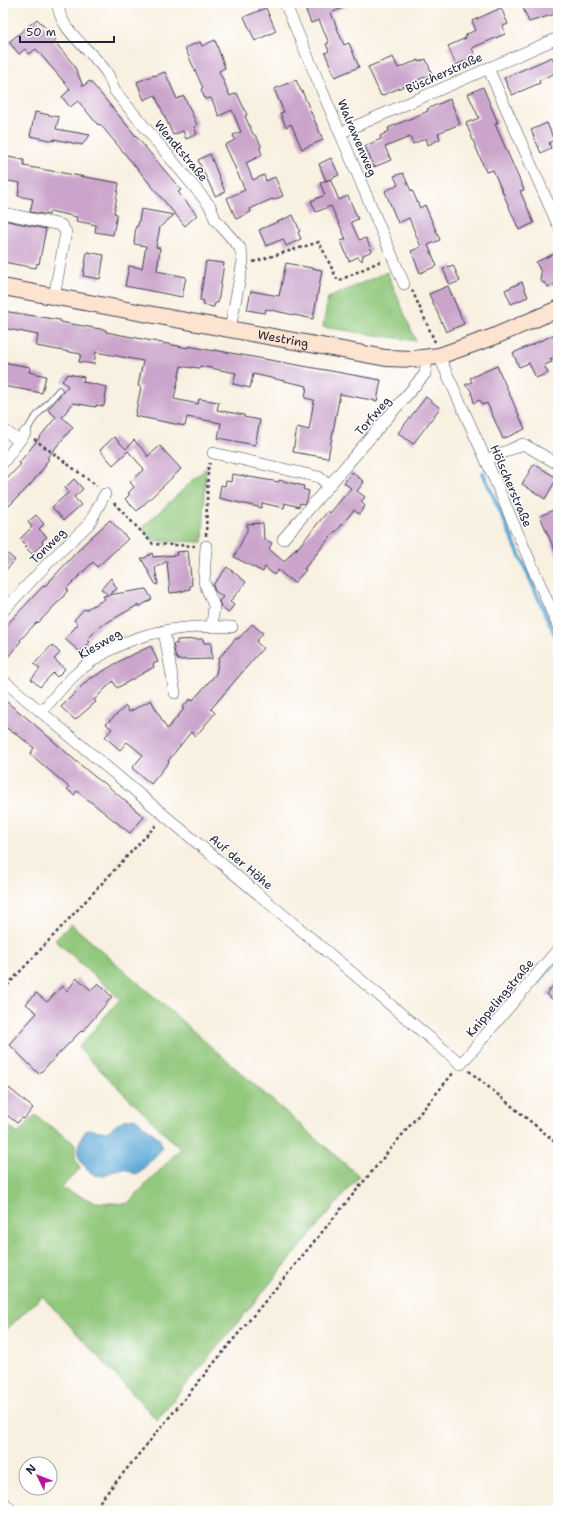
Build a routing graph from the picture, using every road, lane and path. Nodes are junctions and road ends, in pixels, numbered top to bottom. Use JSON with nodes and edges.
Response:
{"nodes":[{"id":1,"x":58,"y":3,"type":"edge"},
{"id":2,"x":285,"y":3,"type":"edge"},
{"id":3,"x":558,"y":38,"type":"edge"},
{"id":4,"x":488,"y":68,"type":"junction"},
{"id":5,"x":340,"y":133,"type":"junction"},
{"id":6,"x":3,"y":213,"type":"edge"},
{"id":7,"x":558,"y":225,"type":"edge"},
{"id":8,"x":392,"y":256,"type":"junction"},
{"id":9,"x":242,"y":261,"type":"junction"},
{"id":10,"x":404,"y":284,"type":"joint"},
{"id":11,"x":3,"y":287,"type":"edge"},
{"id":12,"x":54,"y":297,"type":"junction"},
{"id":13,"x":558,"y":309,"type":"edge"},
{"id":14,"x":230,"y":329,"type":"junction"},
{"id":15,"x":433,"y":357,"type":"junction"},
{"id":16,"x":58,"y":390,"type":"dead end"},
{"id":17,"x":3,"y":429,"type":"edge"},
{"id":18,"x":23,"y":437,"type":"junction"},
{"id":19,"x":213,"y":453,"type":"joint"},
{"id":20,"x":486,"y":460,"type":"junction"},
{"id":21,"x":3,"y":463,"type":"edge"},
{"id":22,"x":558,"y":464,"type":"edge"},
{"id":23,"x":329,"y":486,"type":"junction"},
{"id":24,"x":105,"y":494,"type":"junction"},
{"id":25,"x":283,"y":539,"type":"dead end"},
{"id":26,"x":206,"y":546,"type":"junction"},
{"id":27,"x":3,"y":611,"type":"edge"},
{"id":28,"x":212,"y":626,"type":"junction"},
{"id":29,"x":558,"y":626,"type":"edge"},
{"id":30,"x":232,"y":627,"type":"dead end"},
{"id":31,"x":164,"y":630,"type":"junction"},
{"id":32,"x":3,"y":680,"type":"edge"},
{"id":33,"x":175,"y":693,"type":"dead end"},
{"id":34,"x":41,"y":712,"type":"junction"},
{"id":35,"x":165,"y":815,"type":"junction"},
{"id":36,"x":558,"y":949,"type":"edge"},
{"id":37,"x":3,"y":990,"type":"edge"},
{"id":38,"x":461,"y":1064,"type":"junction"},
{"id":39,"x":558,"y":1144,"type":"edge"},
{"id":40,"x":3,"y":1501,"type":"edge"},
{"id":41,"x":12,"y":1511,"type":"edge"},
{"id":42,"x":92,"y":1511,"type":"edge"}],
"edges":[{"from":1,"to":9,"type":"street","name":"Wendtstraße"},
{"from":2,"to":5,"type":"street","name":"Walrawenweg"},
{"from":3,"to":4,"type":"street","name":"Büscherstraße"},
{"from":4,"to":5,"type":"street","name":"Büscherstraße"},
{"from":4,"to":7,"type":"street"},
{"from":5,"to":8,"type":"street","name":"Walrawenweg"},
{"from":6,"to":12,"type":"street"},
{"from":8,"to":9,"type":"path"},
{"from":8,"to":10,"type":"street","name":"Walrawenweg"},
{"from":9,"to":14,"type":"street","name":"Wendtstraße"},
{"from":10,"to":15,"type":"path"},
{"from":11,"to":12,"type":"main road","name":"Westring"},
{"from":12,"to":14,"type":"main road","name":"Westring"},
{"from":13,"to":15,"type":"main road","name":"Westring"},
{"from":14,"to":15,"type":"main road","name":"Westring"},
{"from":15,"to":20,"type":"street","name":"Hölscherstraße"},
{"from":15,"to":23,"type":"street","name":"Torfweg"},
{"from":16,"to":18,"type":"lane"},
{"from":17,"to":18,"type":"street"},
{"from":18,"to":21,"type":"street"},
{"from":18,"to":24,"type":"path"},
{"from":19,"to":23,"type":"street"},
{"from":19,"to":26,"type":"path"},
{"from":20,"to":22,"type":"street"},
{"from":20,"to":29,"type":"street","name":"Hölscherstraße"},
{"from":23,"to":25,"type":"street","name":"Torfweg"},
{"from":24,"to":26,"type":"path"},
{"from":24,"to":27,"type":"street","name":"Tonweg"},
{"from":26,"to":28,"type":"street"},
{"from":28,"to":30,"type":"street","name":"Kiesweg"},
{"from":28,"to":31,"type":"street","name":"Kiesweg"},
{"from":31,"to":33,"type":"street"},
{"from":31,"to":34,"type":"street","name":"Kiesweg"},
{"from":32,"to":34,"type":"street","name":"Auf der Höhe"},
{"from":34,"to":35,"type":"street","name":"Auf der Höhe"},
{"from":35,"to":37,"type":"path"},
{"from":35,"to":38,"type":"street","name":"Auf der Höhe"},
{"from":36,"to":38,"type":"street","name":"Knippelingstraße"},
{"from":38,"to":39,"type":"path"},
{"from":38,"to":42,"type":"path"},
{"from":40,"to":41,"type":"street"}]}
